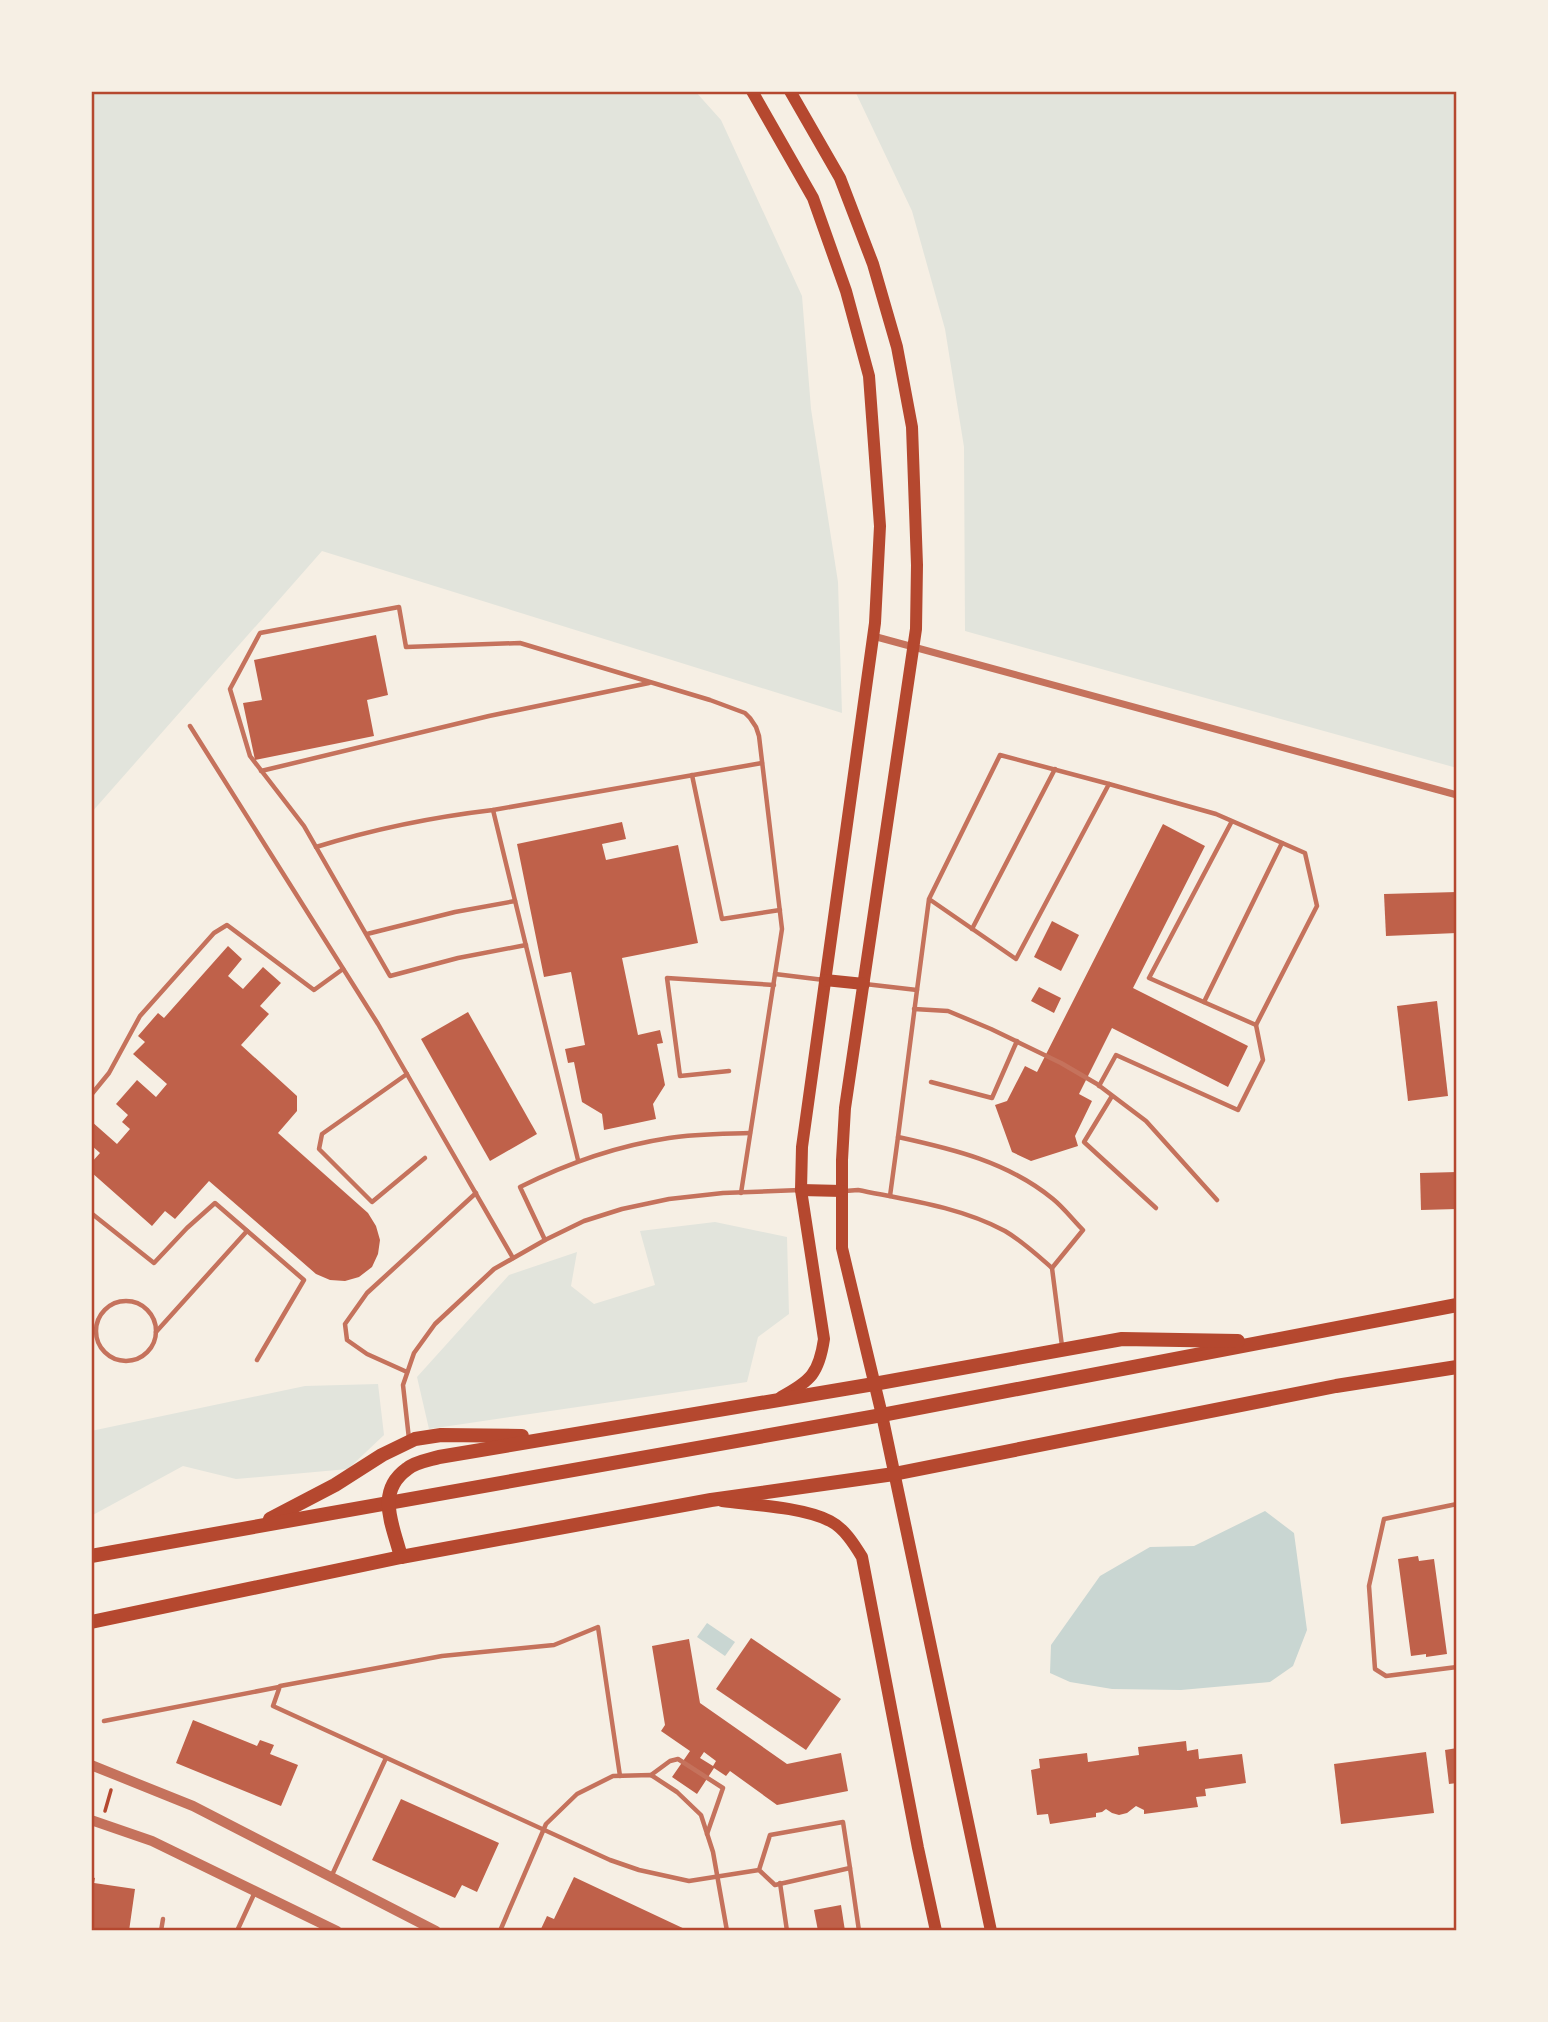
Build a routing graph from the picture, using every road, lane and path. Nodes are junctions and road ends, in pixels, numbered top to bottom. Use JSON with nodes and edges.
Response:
{"nodes":[{"id":1,"x":752,"y":91,"type":"edge"},
{"id":2,"x":790,"y":91,"type":"edge"},
{"id":3,"x":873,"y":636,"type":"junction"},
{"id":4,"x":913,"y":647,"type":"junction"},
{"id":5,"x":650,"y":682,"type":"junction"},
{"id":6,"x":190,"y":726,"type":"dead end"},
{"id":7,"x":762,"y":763,"type":"junction"},
{"id":8,"x":1055,"y":769,"type":"junction"},
{"id":9,"x":261,"y":772,"type":"junction"},
{"id":10,"x":692,"y":775,"type":"junction"},
{"id":11,"x":1109,"y":784,"type":"junction"},
{"id":12,"x":1457,"y":795,"type":"edge"},
{"id":13,"x":493,"y":810,"type":"junction"},
{"id":14,"x":1232,"y":821,"type":"junction"},
{"id":15,"x":1283,"y":842,"type":"junction"},
{"id":16,"x":316,"y":847,"type":"junction"},
{"id":17,"x":929,"y":899,"type":"junction"},
{"id":18,"x":515,"y":901,"type":"junction"},
{"id":19,"x":780,"y":910,"type":"junction"},
{"id":20,"x":972,"y":929,"type":"junction"},
{"id":21,"x":367,"y":934,"type":"junction"},
{"id":22,"x":526,"y":945,"type":"junction"},
{"id":23,"x":343,"y":969,"type":"junction"},
{"id":24,"x":775,"y":974,"type":"junction"},
{"id":25,"x":825,"y":980,"type":"junction"},
{"id":26,"x":864,"y":984,"type":"junction"},
{"id":27,"x":774,"y":985,"type":"junction"},
{"id":28,"x":917,"y":990,"type":"junction"},
{"id":29,"x":1204,"y":1002,"type":"junction"},
{"id":30,"x":914,"y":1009,"type":"junction"},
{"id":31,"x":1256,"y":1025,"type":"junction"},
{"id":32,"x":1017,"y":1041,"type":"junction"},
{"id":33,"x":729,"y":1071,"type":"dead end"},
{"id":34,"x":407,"y":1074,"type":"junction"},
{"id":35,"x":931,"y":1082,"type":"dead end"},
{"id":36,"x":1099,"y":1086,"type":"junction"},
{"id":37,"x":91,"y":1095,"type":"edge"},
{"id":38,"x":1112,"y":1096,"type":"junction"},
{"id":39,"x":750,"y":1133,"type":"junction"},
{"id":40,"x":898,"y":1137,"type":"junction"},
{"id":41,"x":425,"y":1158,"type":"dead end"},
{"id":42,"x":578,"y":1160,"type":"junction"},
{"id":43,"x":801,"y":1190,"type":"junction"},
{"id":44,"x":842,"y":1191,"type":"junction"},
{"id":45,"x":476,"y":1193,"type":"junction"},
{"id":46,"x":741,"y":1193,"type":"junction"},
{"id":47,"x":890,"y":1196,"type":"junction"},
{"id":48,"x":1217,"y":1200,"type":"dead end"},
{"id":49,"x":1156,"y":1208,"type":"dead end"},
{"id":50,"x":91,"y":1213,"type":"edge"},
{"id":51,"x":247,"y":1231,"type":"junction"},
{"id":52,"x":545,"y":1240,"type":"junction"},
{"id":53,"x":513,"y":1258,"type":"junction"},
{"id":54,"x":1052,"y":1268,"type":"junction"},
{"id":55,"x":1457,"y":1305,"type":"edge"},
{"id":56,"x":156,"y":1332,"type":"junction"},
{"id":57,"x":1268,"y":1342,"type":"junction"},
{"id":58,"x":1062,"y":1350,"type":"junction"},
{"id":59,"x":257,"y":1360,"type":"dead end"},
{"id":60,"x":1457,"y":1367,"type":"edge"},
{"id":61,"x":407,"y":1372,"type":"junction"},
{"id":62,"x":874,"y":1384,"type":"junction"},
{"id":63,"x":774,"y":1401,"type":"junction"},
{"id":64,"x":882,"y":1415,"type":"junction"},
{"id":65,"x":563,"y":1436,"type":"junction"},
{"id":66,"x":410,"y":1442,"type":"junction"},
{"id":67,"x":894,"y":1474,"type":"junction"},
{"id":68,"x":711,"y":1500,"type":"junction"},
{"id":69,"x":387,"y":1503,"type":"junction"},
{"id":70,"x":1457,"y":1504,"type":"edge"},
{"id":71,"x":256,"y":1526,"type":"junction"},
{"id":72,"x":91,"y":1556,"type":"edge"},
{"id":73,"x":401,"y":1557,"type":"junction"},
{"id":74,"x":91,"y":1622,"type":"edge"},
{"id":75,"x":1457,"y":1667,"type":"edge"},
{"id":76,"x":280,"y":1686,"type":"junction"},
{"id":77,"x":104,"y":1721,"type":"dead end"},
{"id":78,"x":386,"y":1758,"type":"junction"},
{"id":79,"x":91,"y":1765,"type":"edge"},
{"id":80,"x":651,"y":1775,"type":"junction"},
{"id":81,"x":620,"y":1776,"type":"junction"},
{"id":82,"x":111,"y":1790,"type":"dead end"},
{"id":83,"x":104,"y":1812,"type":"dead end"},
{"id":84,"x":91,"y":1820,"type":"edge"},
{"id":85,"x":544,"y":1830,"type":"junction"},
{"id":86,"x":707,"y":1835,"type":"junction"},
{"id":87,"x":850,"y":1868,"type":"junction"},
{"id":88,"x":759,"y":1870,"type":"junction"},
{"id":89,"x":717,"y":1877,"type":"junction"},
{"id":90,"x":330,"y":1878,"type":"junction"},
{"id":91,"x":780,"y":1883,"type":"junction"},
{"id":92,"x":256,"y":1891,"type":"junction"},
{"id":93,"x":163,"y":1919,"type":"dead end"},
{"id":94,"x":161,"y":1931,"type":"edge"},
{"id":95,"x":237,"y":1931,"type":"edge"},
{"id":96,"x":337,"y":1931,"type":"edge"},
{"id":97,"x":436,"y":1931,"type":"edge"},
{"id":98,"x":500,"y":1931,"type":"edge"},
{"id":99,"x":727,"y":1931,"type":"edge"},
{"id":100,"x":787,"y":1931,"type":"edge"},
{"id":101,"x":859,"y":1931,"type":"edge"},
{"id":102,"x":936,"y":1931,"type":"edge"},
{"id":103,"x":991,"y":1931,"type":"edge"}],
"edges":[{"from":1,"to":3,"type":"main road"},
{"from":2,"to":4,"type":"main road"},
{"from":3,"to":4,"type":"street"},
{"from":3,"to":25,"type":"main road"},
{"from":4,"to":12,"type":"street"},
{"from":4,"to":26,"type":"main road"},
{"from":5,"to":7,"type":"lane"},
{"from":5,"to":9,"type":"lane"},
{"from":5,"to":9,"type":"lane"},
{"from":6,"to":23,"type":"lane"},
{"from":7,"to":10,"type":"lane"},
{"from":7,"to":19,"type":"lane"},
{"from":8,"to":11,"type":"lane"},
{"from":8,"to":17,"type":"lane"},
{"from":8,"to":20,"type":"lane"},
{"from":9,"to":16,"type":"lane"},
{"from":10,"to":13,"type":"lane"},
{"from":10,"to":19,"type":"lane"},
{"from":11,"to":14,"type":"lane"},
{"from":11,"to":20,"type":"lane"},
{"from":13,"to":16,"type":"lane"},
{"from":13,"to":18,"type":"lane"},
{"from":14,"to":15,"type":"lane"},
{"from":14,"to":29,"type":"lane"},
{"from":15,"to":29,"type":"lane"},
{"from":15,"to":31,"type":"lane"},
{"from":16,"to":21,"type":"lane"},
{"from":17,"to":20,"type":"lane"},
{"from":17,"to":28,"type":"lane"},
{"from":18,"to":21,"type":"lane"},
{"from":18,"to":22,"type":"lane"},
{"from":19,"to":24,"type":"lane"},
{"from":21,"to":22,"type":"lane"},
{"from":22,"to":42,"type":"lane"},
{"from":23,"to":34,"type":"lane"},
{"from":23,"to":37,"type":"lane"},
{"from":24,"to":25,"type":"lane"},
{"from":24,"to":27,"type":"lane"},
{"from":25,"to":26,"type":"main road"},
{"from":25,"to":43,"type":"main road"},
{"from":26,"to":28,"type":"lane"},
{"from":26,"to":44,"type":"main road"},
{"from":27,"to":33,"type":"lane"},
{"from":27,"to":39,"type":"lane"},
{"from":28,"to":30,"type":"lane"},
{"from":29,"to":31,"type":"lane"},
{"from":30,"to":32,"type":"lane"},
{"from":30,"to":40,"type":"lane"},
{"from":31,"to":36,"type":"lane"},
{"from":32,"to":35,"type":"lane"},
{"from":32,"to":36,"type":"lane"},
{"from":34,"to":41,"type":"lane"},
{"from":34,"to":45,"type":"lane"},
{"from":36,"to":38,"type":"lane"},
{"from":38,"to":48,"type":"lane"},
{"from":38,"to":49,"type":"lane"},
{"from":39,"to":42,"type":"lane"},
{"from":39,"to":46,"type":"lane"},
{"from":40,"to":47,"type":"lane"},
{"from":40,"to":54,"type":"lane"},
{"from":42,"to":52,"type":"lane"},
{"from":43,"to":44,"type":"main road"},
{"from":43,"to":46,"type":"lane"},
{"from":43,"to":63,"type":"main road"},
{"from":44,"to":47,"type":"lane"},
{"from":44,"to":62,"type":"main road"},
{"from":45,"to":53,"type":"lane"},
{"from":45,"to":61,"type":"lane"},
{"from":46,"to":52,"type":"lane"},
{"from":47,"to":54,"type":"lane"},
{"from":50,"to":51,"type":"lane"},
{"from":51,"to":56,"type":"lane"},
{"from":51,"to":59,"type":"lane"},
{"from":52,"to":53,"type":"lane"},
{"from":53,"to":61,"type":"lane"},
{"from":54,"to":58,"type":"lane"},
{"from":55,"to":57,"type":"highway"},
{"from":56,"to":56,"type":"lane"},
{"from":57,"to":58,"type":"highway"},
{"from":57,"to":64,"type":"highway"},
{"from":58,"to":62,"type":"highway"},
{"from":60,"to":67,"type":"highway"},
{"from":61,"to":66,"type":"lane"},
{"from":62,"to":63,"type":"highway"},
{"from":62,"to":64,"type":"main road"},
{"from":63,"to":65,"type":"highway"},
{"from":64,"to":67,"type":"main road"},
{"from":64,"to":69,"type":"highway"},
{"from":65,"to":66,"type":"highway"},
{"from":65,"to":69,"type":"highway"},
{"from":66,"to":71,"type":"highway"},
{"from":67,"to":68,"type":"highway"},
{"from":67,"to":103,"type":"main road"},
{"from":68,"to":73,"type":"highway"},
{"from":68,"to":102,"type":"main road"},
{"from":69,"to":71,"type":"highway"},
{"from":69,"to":73,"type":"highway"},
{"from":70,"to":75,"type":"lane"},
{"from":71,"to":72,"type":"highway"},
{"from":73,"to":74,"type":"highway"},
{"from":76,"to":77,"type":"lane"},
{"from":76,"to":78,"type":"lane"},
{"from":76,"to":81,"type":"lane"},
{"from":78,"to":85,"type":"lane"},
{"from":78,"to":90,"type":"lane"},
{"from":79,"to":90,"type":"street"},
{"from":80,"to":81,"type":"lane"},
{"from":80,"to":86,"type":"lane"},
{"from":80,"to":86,"type":"lane"},
{"from":81,"to":85,"type":"lane"},
{"from":82,"to":83,"type":"path"},
{"from":84,"to":92,"type":"street"},
{"from":85,"to":89,"type":"lane"},
{"from":85,"to":98,"type":"lane"},
{"from":86,"to":89,"type":"lane"},
{"from":87,"to":88,"type":"lane"},
{"from":87,"to":91,"type":"lane"},
{"from":87,"to":101,"type":"lane"},
{"from":88,"to":89,"type":"lane"},
{"from":88,"to":91,"type":"lane"},
{"from":89,"to":99,"type":"lane"},
{"from":90,"to":97,"type":"street"},
{"from":91,"to":100,"type":"lane"},
{"from":92,"to":95,"type":"lane"},
{"from":92,"to":96,"type":"street"},
{"from":93,"to":94,"type":"lane"}]}
